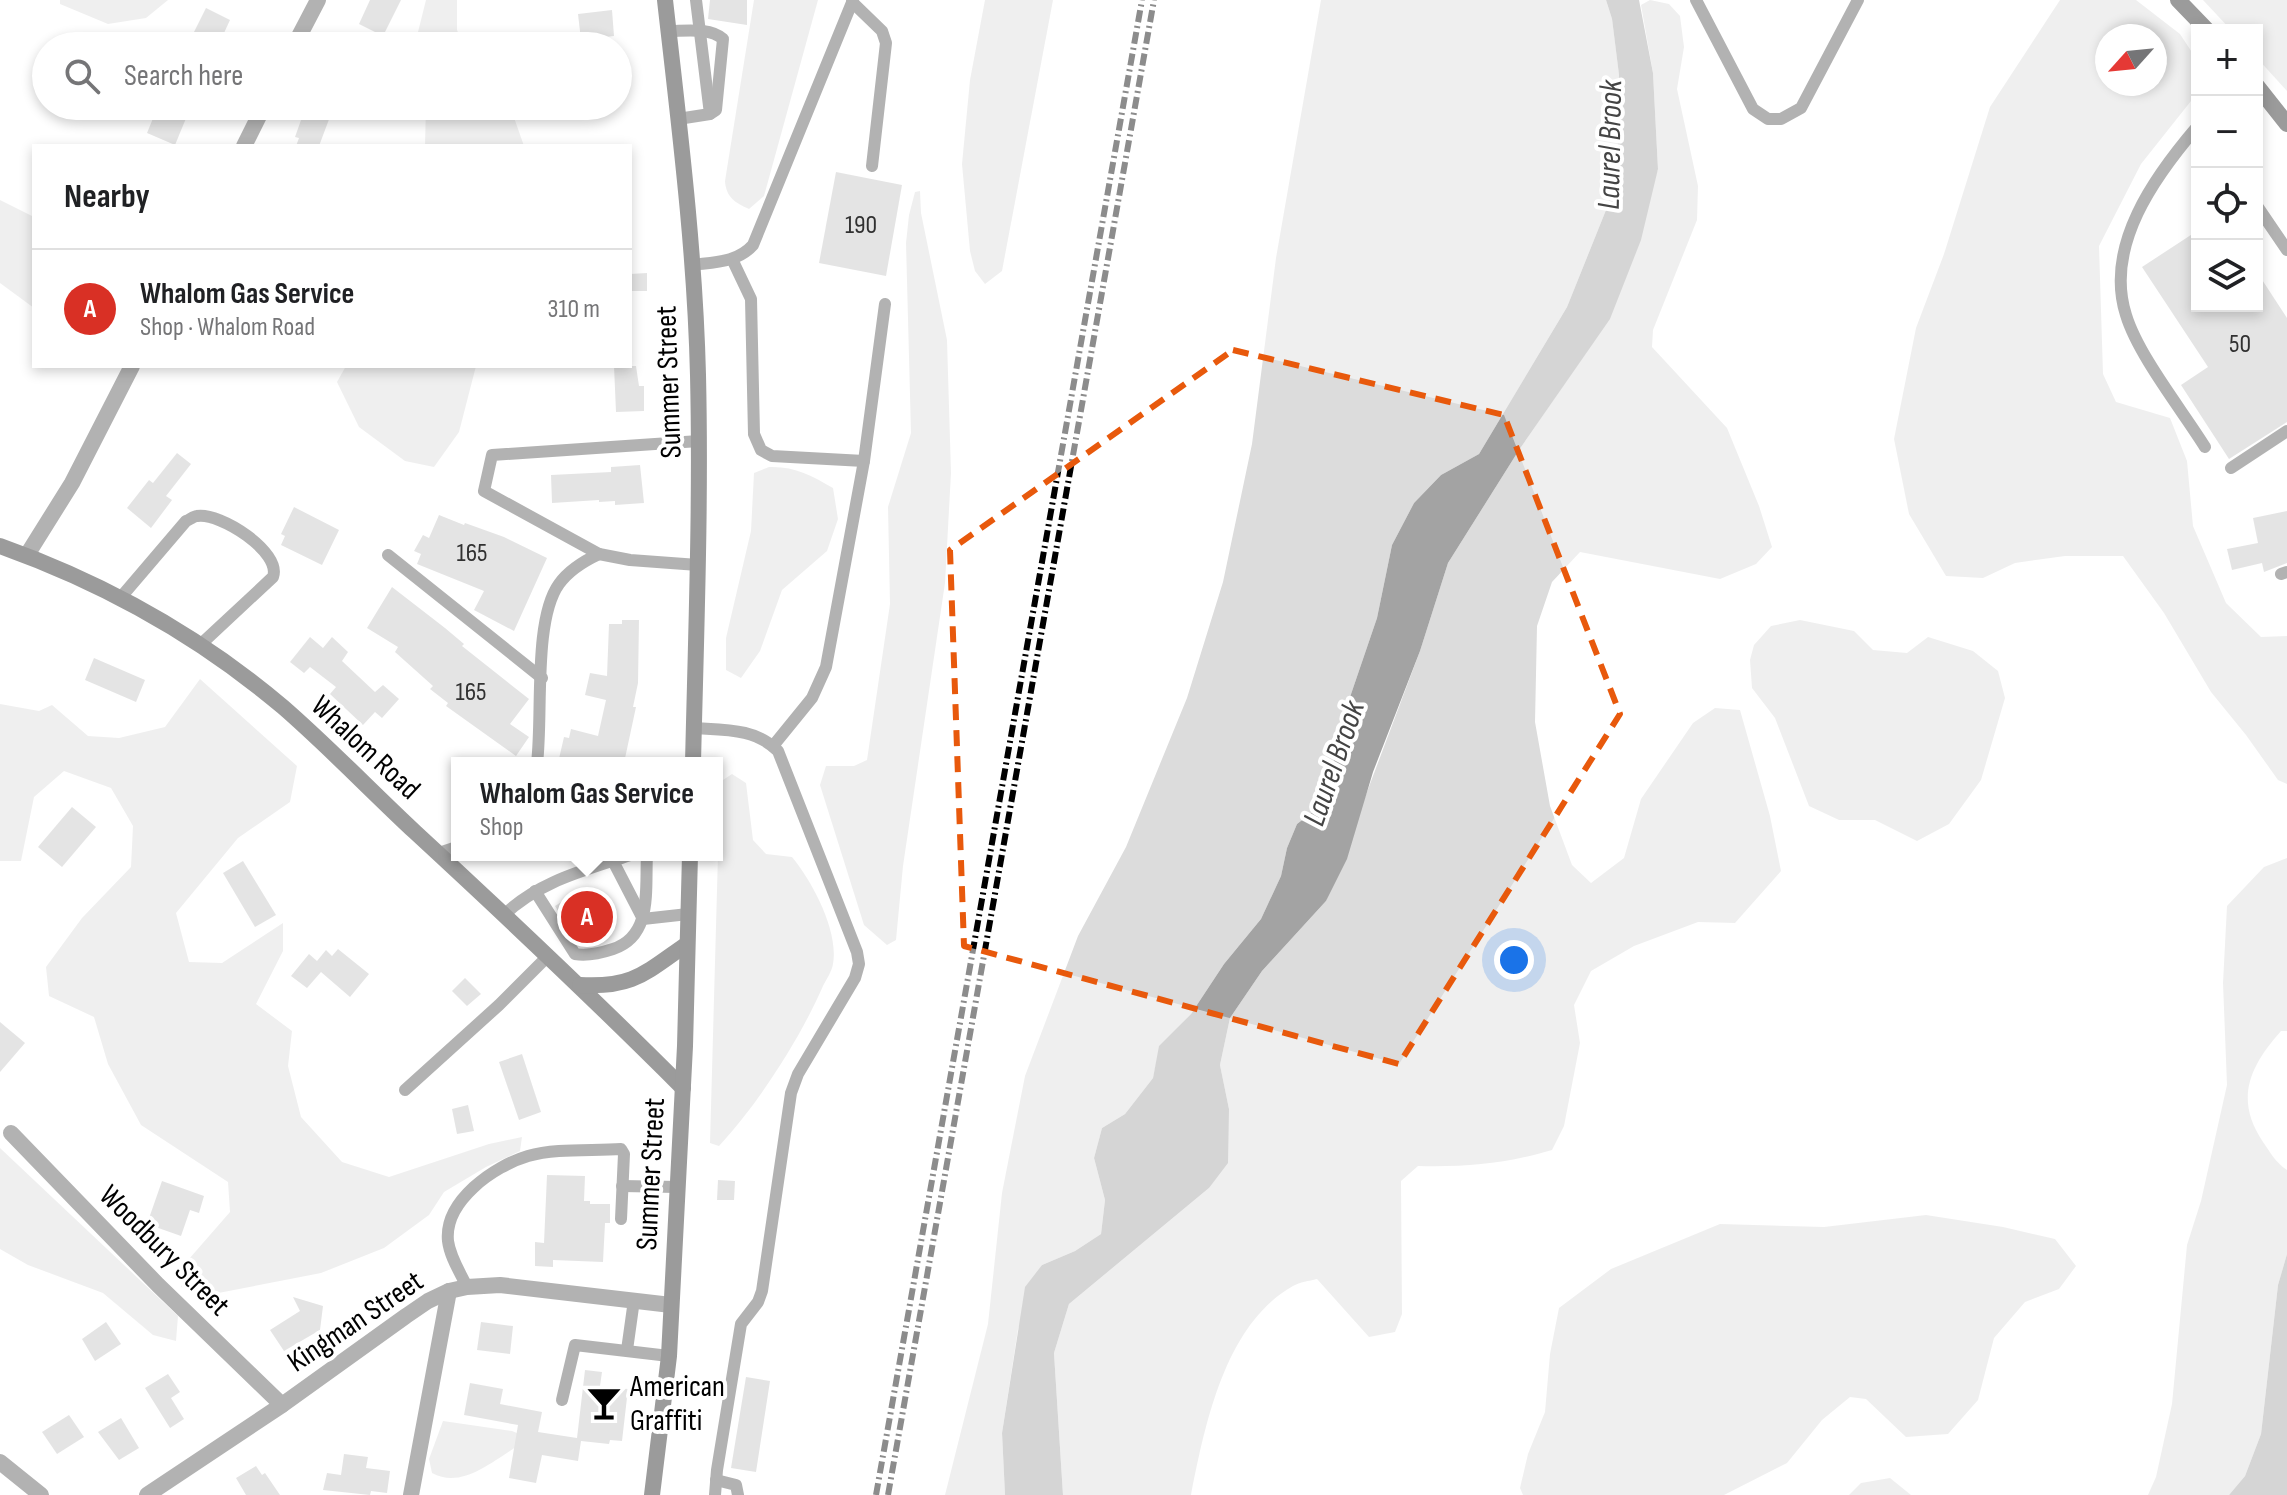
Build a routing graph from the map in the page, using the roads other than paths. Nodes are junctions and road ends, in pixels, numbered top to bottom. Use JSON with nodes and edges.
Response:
{"nodes":[{"id":1,"x":318,"y":0,"type":"edge"},
{"id":2,"x":665,"y":0,"type":"edge"},
{"id":3,"x":696,"y":0,"type":"edge"},
{"id":4,"x":1696,"y":0,"type":"edge"},
{"id":5,"x":1858,"y":0,"type":"edge"},
{"id":6,"x":2178,"y":0,"type":"edge"},
{"id":7,"x":853,"y":1,"type":"edge"},
{"id":8,"x":2201,"y":24,"type":"edge"},
{"id":9,"x":668,"y":31,"type":"junction"},
{"id":10,"x":699,"y":31,"type":"junction"},
{"id":11,"x":301,"y":32,"type":"edge"},
{"id":12,"x":2263,"y":94,"type":"edge"},
{"id":13,"x":710,"y":114,"type":"junction"},
{"id":14,"x":678,"y":119,"type":"junction"},
{"id":15,"x":257,"y":120,"type":"edge"},
{"id":16,"x":2287,"y":124,"type":"edge"},
{"id":17,"x":2191,"y":134,"type":"edge"},
{"id":18,"x":245,"y":144,"type":"edge"},
{"id":19,"x":872,"y":166,"type":"dead end"},
{"id":20,"x":2263,"y":215,"type":"edge"},
{"id":21,"x":2287,"y":250,"type":"edge"},
{"id":22,"x":732,"y":259,"type":"junction"},
{"id":23,"x":691,"y":265,"type":"junction"},
{"id":24,"x":885,"y":304,"type":"dead end"},
{"id":25,"x":131,"y":368,"type":"edge"},
{"id":26,"x":2287,"y":431,"type":"edge"},
{"id":27,"x":699,"y":441,"type":"junction"},
{"id":28,"x":2205,"y":447,"type":"dead end"},
{"id":29,"x":864,"y":461,"type":"junction"},
{"id":30,"x":2231,"y":468,"type":"dead end"},
{"id":31,"x":0,"y":546,"type":"edge"},
{"id":32,"x":599,"y":554,"type":"junction"},
{"id":33,"x":27,"y":555,"type":"junction"},
{"id":34,"x":388,"y":555,"type":"dead end"},
{"id":35,"x":698,"y":565,"type":"junction"},
{"id":36,"x":122,"y":596,"type":"junction"},
{"id":37,"x":199,"y":646,"type":"junction"},
{"id":38,"x":542,"y":678,"type":"junction"},
{"id":39,"x":694,"y":728,"type":"junction"},
{"id":40,"x":773,"y":746,"type":"junction"},
{"id":41,"x":537,"y":757,"type":"edge"},
{"id":42,"x":693,"y":757,"type":"edge"},
{"id":43,"x":451,"y":849,"type":"edge"},
{"id":44,"x":439,"y":853,"type":"junction"},
{"id":45,"x":613,"y":861,"type":"joint"},
{"id":46,"x":647,"y":861,"type":"edge"},
{"id":47,"x":690,"y":861,"type":"edge"},
{"id":48,"x":535,"y":891,"type":"junction"},
{"id":49,"x":688,"y":914,"type":"junction"},
{"id":50,"x":504,"y":915,"type":"junction"},
{"id":51,"x":643,"y":919,"type":"junction"},
{"id":52,"x":687,"y":944,"type":"junction"},
{"id":53,"x":575,"y":954,"type":"junction"},
{"id":54,"x":548,"y":956,"type":"junction"},
{"id":55,"x":565,"y":971,"type":"junction"},
{"id":56,"x":580,"y":985,"type":"junction"},
{"id":57,"x":683,"y":1088,"type":"junction"},
{"id":58,"x":405,"y":1090,"type":"dead end"},
{"id":59,"x":11,"y":1133,"type":"dead end"},
{"id":60,"x":622,"y":1186,"type":"junction"},
{"id":61,"x":677,"y":1187,"type":"junction"},
{"id":62,"x":621,"y":1219,"type":"dead end"},
{"id":63,"x":467,"y":1287,"type":"junction"},
{"id":64,"x":449,"y":1291,"type":"junction"},
{"id":65,"x":634,"y":1300,"type":"junction"},
{"id":66,"x":671,"y":1305,"type":"junction"},
{"id":67,"x":627,"y":1350,"type":"junction"},
{"id":68,"x":669,"y":1356,"type":"junction"},
{"id":69,"x":562,"y":1400,"type":"dead end"},
{"id":70,"x":282,"y":1405,"type":"junction"},
{"id":71,"x":4,"y":1472,"type":"edge"},
{"id":72,"x":716,"y":1480,"type":"junction"},
{"id":73,"x":41,"y":1495,"type":"edge"},
{"id":74,"x":147,"y":1495,"type":"edge"},
{"id":75,"x":411,"y":1495,"type":"edge"},
{"id":76,"x":652,"y":1495,"type":"edge"},
{"id":77,"x":715,"y":1495,"type":"edge"},
{"id":78,"x":738,"y":1495,"type":"edge"}],
"edges":[{"from":1,"to":11,"type":"street"},
{"from":2,"to":9,"type":"main road","name":"Summer Street"},
{"from":3,"to":10,"type":"lane"},
{"from":4,"to":5,"type":"lane"},
{"from":6,"to":8,"type":"main road"},
{"from":7,"to":19,"type":"lane"},
{"from":7,"to":22,"type":"lane"},
{"from":9,"to":10,"type":"lane"},
{"from":9,"to":14,"type":"main road","name":"Summer Street"},
{"from":10,"to":13,"type":"lane"},
{"from":10,"to":13,"type":"lane"},
{"from":12,"to":16,"type":"main road"},
{"from":13,"to":14,"type":"lane"},
{"from":14,"to":23,"type":"main road","name":"Summer Street"},
{"from":15,"to":18,"type":"street"},
{"from":17,"to":28,"type":"lane"},
{"from":20,"to":21,"type":"lane"},
{"from":22,"to":23,"type":"lane"},
{"from":22,"to":29,"type":"lane"},
{"from":23,"to":27,"type":"main road","name":"Summer Street"},
{"from":24,"to":29,"type":"lane"},
{"from":25,"to":33,"type":"street"},
{"from":26,"to":30,"type":"lane"},
{"from":27,"to":32,"type":"lane"},
{"from":27,"to":35,"type":"main road","name":"Summer Street"},
{"from":29,"to":40,"type":"lane"},
{"from":31,"to":33,"type":"main road","name":"Whalom Road"},
{"from":32,"to":35,"type":"lane"},
{"from":32,"to":38,"type":"lane"},
{"from":33,"to":36,"type":"main road","name":"Whalom Road"},
{"from":34,"to":38,"type":"lane"},
{"from":35,"to":39,"type":"main road","name":"Summer Street"},
{"from":36,"to":37,"type":"main road","name":"Whalom Road"},
{"from":36,"to":37,"type":"lane"},
{"from":37,"to":44,"type":"main road","name":"Whalom Road"},
{"from":38,"to":41,"type":"lane"},
{"from":39,"to":40,"type":"lane"},
{"from":39,"to":42,"type":"main road","name":"Summer Street"},
{"from":40,"to":72,"type":"lane"},
{"from":43,"to":44,"type":"lane"},
{"from":44,"to":50,"type":"main road","name":"Whalom Road"},
{"from":45,"to":48,"type":"lane"},
{"from":45,"to":51,"type":"lane"},
{"from":46,"to":51,"type":"lane"},
{"from":47,"to":49,"type":"main road","name":"Summer Street"},
{"from":48,"to":50,"type":"lane"},
{"from":48,"to":53,"type":"lane"},
{"from":49,"to":51,"type":"lane"},
{"from":49,"to":52,"type":"main road","name":"Summer Street"},
{"from":50,"to":54,"type":"main road","name":"Whalom Road"},
{"from":51,"to":53,"type":"lane"},
{"from":52,"to":56,"type":"main road"},
{"from":52,"to":57,"type":"main road","name":"Summer Street"},
{"from":53,"to":55,"type":"lane"},
{"from":54,"to":55,"type":"main road","name":"Whalom Road"},
{"from":54,"to":58,"type":"lane"},
{"from":55,"to":56,"type":"main road","name":"Whalom Road"},
{"from":56,"to":57,"type":"main road","name":"Whalom Road"},
{"from":57,"to":61,"type":"main road","name":"Summer Street"},
{"from":59,"to":70,"type":"street","name":"Woodbury Street"},
{"from":60,"to":61,"type":"lane"},
{"from":60,"to":62,"type":"lane"},
{"from":60,"to":63,"type":"lane"},
{"from":61,"to":66,"type":"main road","name":"Summer Street"},
{"from":63,"to":64,"type":"street","name":"Kingman Street"},
{"from":63,"to":65,"type":"street","name":"Kingman Street"},
{"from":64,"to":70,"type":"street","name":"Kingman Street"},
{"from":64,"to":75,"type":"street"},
{"from":65,"to":66,"type":"street","name":"Kingman Street"},
{"from":65,"to":67,"type":"lane"},
{"from":66,"to":68,"type":"main road","name":"Summer Street"},
{"from":67,"to":68,"type":"lane"},
{"from":67,"to":69,"type":"lane"},
{"from":68,"to":76,"type":"main road","name":"Summer Street"},
{"from":70,"to":74,"type":"street","name":"Kingman Street"},
{"from":71,"to":73,"type":"street"},
{"from":72,"to":77,"type":"lane"},
{"from":72,"to":78,"type":"lane"}]}
